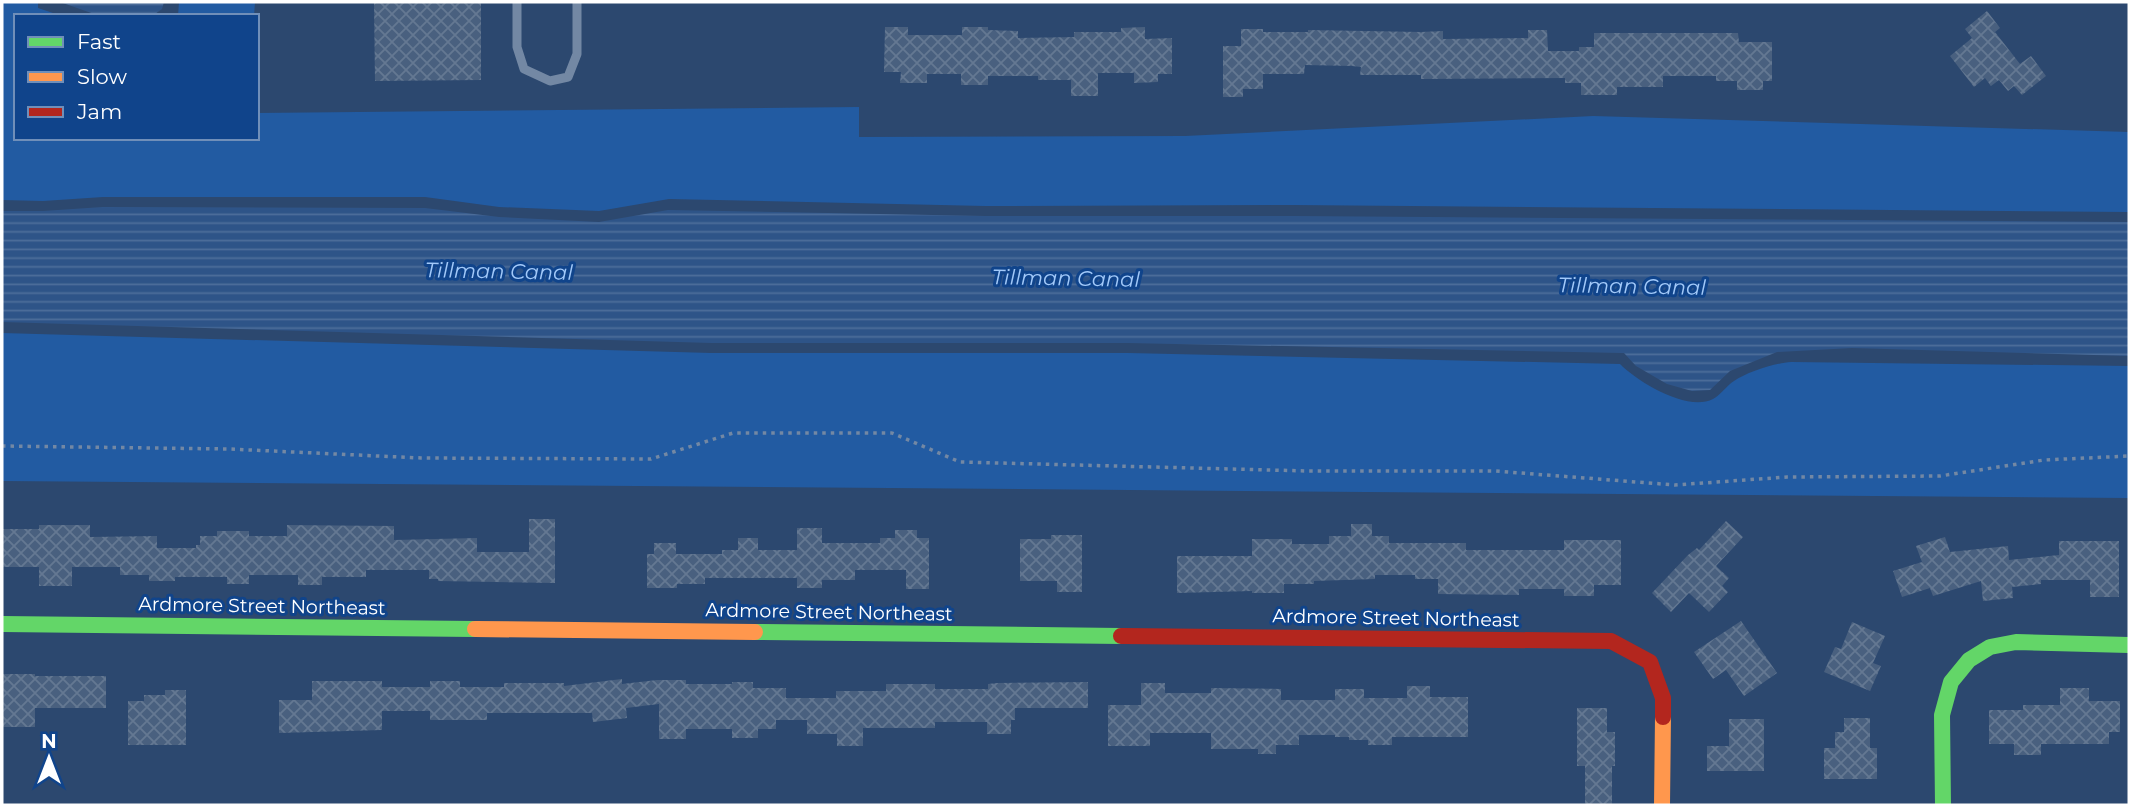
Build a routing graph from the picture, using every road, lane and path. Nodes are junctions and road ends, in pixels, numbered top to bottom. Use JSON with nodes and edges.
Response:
{"nodes":[{"id":1,"x":517,"y":2,"type":"edge"},
{"id":2,"x":577,"y":2,"type":"edge"},
{"id":3,"x":2,"y":446,"type":"edge"},
{"id":4,"x":2129,"y":456,"type":"edge"},
{"id":5,"x":2,"y":624,"type":"edge"},
{"id":6,"x":2129,"y":645,"type":"edge"},
{"id":7,"x":1662,"y":805,"type":"edge"},
{"id":8,"x":1943,"y":805,"type":"edge"}],
"edges":[{"from":1,"to":2,"type":"lane"},
{"from":3,"to":4,"type":"path"},
{"from":5,"to":7,"type":"street","name":"Ardmore Street Northeast"},
{"from":6,"to":8,"type":"street"}]}
